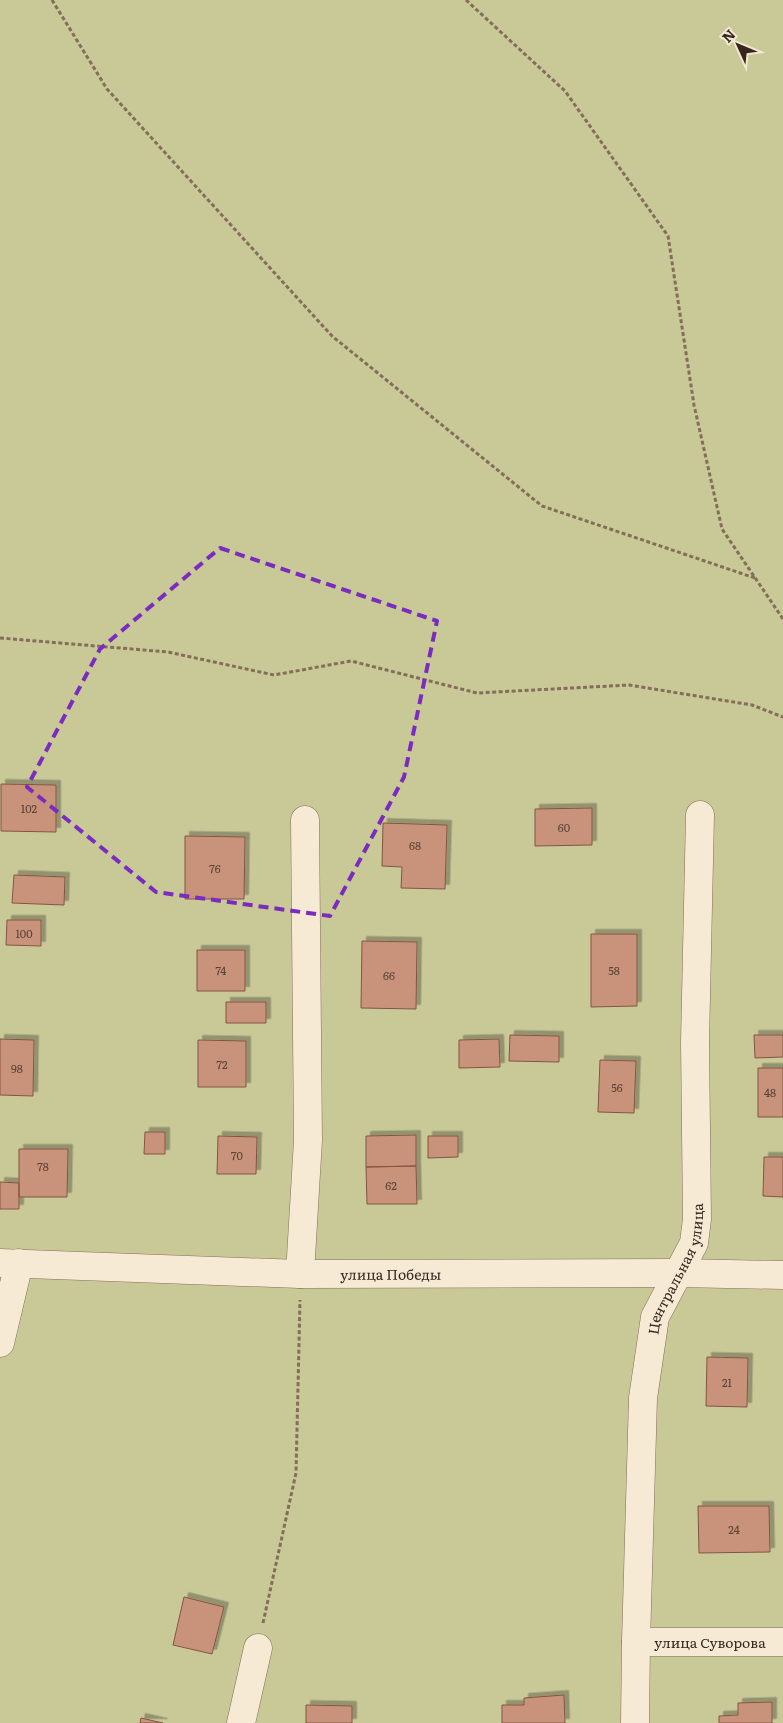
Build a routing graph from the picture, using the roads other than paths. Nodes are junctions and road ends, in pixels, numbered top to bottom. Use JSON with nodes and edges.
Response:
{"nodes":[{"id":1,"x":700,"y":815,"type":"dead end"},
{"id":2,"x":305,"y":820,"type":"dead end"},
{"id":3,"x":10,"y":1263,"type":"edge"},
{"id":4,"x":678,"y":1273,"type":"junction"},
{"id":5,"x":300,"y":1274,"type":"junction"},
{"id":6,"x":783,"y":1275,"type":"edge"},
{"id":7,"x":0,"y":1343,"type":"edge"},
{"id":8,"x":636,"y":1642,"type":"junction"},
{"id":9,"x":783,"y":1642,"type":"edge"},
{"id":10,"x":258,"y":1648,"type":"road end"},
{"id":11,"x":241,"y":1723,"type":"edge"},
{"id":12,"x":635,"y":1723,"type":"edge"}],
"edges":[{"from":1,"to":4,"type":"street","name":"Центральная улица"},
{"from":2,"to":5,"type":"street"},
{"from":3,"to":5,"type":"street","name":"улица Победы"},
{"from":3,"to":7,"type":"street"},
{"from":4,"to":5,"type":"street","name":"улица Победы"},
{"from":4,"to":6,"type":"street","name":"улица Победы"},
{"from":4,"to":8,"type":"street","name":"Центральная улица"},
{"from":8,"to":9,"type":"street","name":"улица Суворова"},
{"from":8,"to":12,"type":"street","name":"Центральная улица"},
{"from":10,"to":11,"type":"street"}]}
